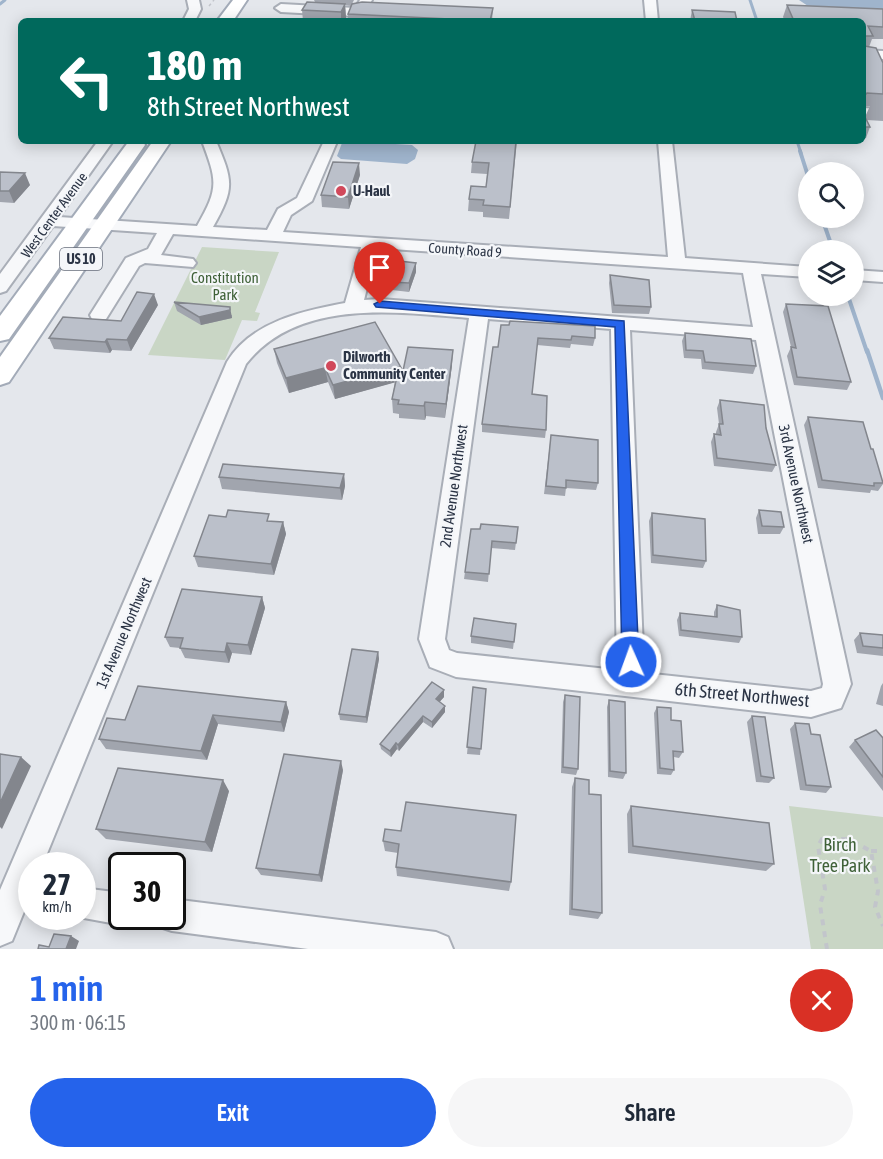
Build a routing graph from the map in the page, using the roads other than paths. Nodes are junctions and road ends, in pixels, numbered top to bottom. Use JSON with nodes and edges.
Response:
{"nodes":[{"id":1,"x":194,"y":0,"type":"edge"},
{"id":2,"x":366,"y":0,"type":"edge"},
{"id":3,"x":650,"y":0,"type":"edge"},
{"id":4,"x":247,"y":4,"type":"edge"},
{"id":5,"x":283,"y":4,"type":"edge"},
{"id":6,"x":190,"y":18,"type":"edge"},
{"id":7,"x":229,"y":18,"type":"edge"},
{"id":8,"x":275,"y":18,"type":"edge"},
{"id":9,"x":652,"y":18,"type":"edge"},
{"id":10,"x":866,"y":42,"type":"edge"},
{"id":11,"x":882,"y":47,"type":"edge"},
{"id":12,"x":866,"y":53,"type":"edge"},
{"id":13,"x":866,"y":112,"type":"edge"},
{"id":14,"x":883,"y":113,"type":"edge"},
{"id":15,"x":104,"y":144,"type":"edge"},
{"id":16,"x":137,"y":144,"type":"edge"},
{"id":17,"x":160,"y":144,"type":"edge"},
{"id":18,"x":210,"y":144,"type":"edge"},
{"id":19,"x":329,"y":144,"type":"dead end"},
{"id":20,"x":664,"y":144,"type":"edge"},
{"id":21,"x":50,"y":220,"type":"junction"},
{"id":22,"x":81,"y":222,"type":"junction"},
{"id":23,"x":105,"y":224,"type":"junction"},
{"id":24,"x":168,"y":229,"type":"junction"},
{"id":25,"x":202,"y":231,"type":"junction"},
{"id":26,"x":272,"y":237,"type":"junction"},
{"id":27,"x":370,"y":244,"type":"junction"},
{"id":28,"x":146,"y":257,"type":"junction"},
{"id":29,"x":187,"y":263,"type":"dead end"},
{"id":30,"x":677,"y":264,"type":"junction"},
{"id":31,"x":751,"y":269,"type":"junction"},
{"id":32,"x":798,"y":271,"type":"edge"},
{"id":33,"x":864,"y":276,"type":"edge"},
{"id":34,"x":883,"y":277,"type":"edge"},
{"id":35,"x":0,"y":287,"type":"edge"},
{"id":36,"x":353,"y":306,"type":"junction"},
{"id":37,"x":479,"y":314,"type":"junction"},
{"id":38,"x":99,"y":315,"type":"dead end"},
{"id":39,"x":620,"y":324,"type":"junction"},
{"id":40,"x":0,"y":333,"type":"edge"},
{"id":41,"x":765,"y":334,"type":"junction"},
{"id":42,"x":0,"y":376,"type":"edge"},
{"id":43,"x":439,"y":658,"type":"joint"},
{"id":44,"x":631,"y":684,"type":"junction"},
{"id":45,"x":831,"y":699,"type":"joint"},
{"id":46,"x":15,"y":896,"type":"edge"},
{"id":47,"x":186,"y":917,"type":"edge"},
{"id":48,"x":0,"y":929,"type":"edge"},
{"id":49,"x":383,"y":946,"type":"edge"},
{"id":50,"x":436,"y":949,"type":"edge"}],
"edges":[{"from":1,"to":6,"type":"street"},
{"from":2,"to":5,"type":"street"},
{"from":3,"to":9,"type":"street"},
{"from":4,"to":7,"type":"main road"},
{"from":5,"to":8,"type":"street"},
{"from":10,"to":11,"type":"street"},
{"from":11,"to":12,"type":"street"},
{"from":13,"to":14,"type":"street"},
{"from":15,"to":21,"type":"street","name":"West Center Avenue"},
{"from":16,"to":22,"type":"main road","number":"US 10"},
{"from":17,"to":23,"type":"main road","number":"US 10"},
{"from":18,"to":25,"type":"street"},
{"from":19,"to":26,"type":"street"},
{"from":20,"to":30,"type":"street"},
{"from":21,"to":22,"type":"street","name":"County Road 9"},
{"from":21,"to":35,"type":"street","name":"West Center Avenue"},
{"from":22,"to":23,"type":"street","name":"County Road 9"},
{"from":22,"to":40,"type":"main road","number":"US 10"},
{"from":23,"to":24,"type":"street","name":"County Road 9"},
{"from":23,"to":42,"type":"main road","number":"US 10"},
{"from":24,"to":25,"type":"street","name":"County Road 9"},
{"from":24,"to":28,"type":"street"},
{"from":25,"to":26,"type":"street","name":"County Road 9"},
{"from":26,"to":27,"type":"street","name":"County Road 9"},
{"from":27,"to":30,"type":"street","name":"County Road 9"},
{"from":27,"to":36,"type":"street"},
{"from":28,"to":29,"type":"street"},
{"from":28,"to":38,"type":"street"},
{"from":30,"to":31,"type":"street","name":"County Road 9"},
{"from":31,"to":32,"type":"street","name":"County Road 9"},
{"from":31,"to":41,"type":"street","name":"3rd Avenue Northwest"},
{"from":33,"to":34,"type":"street"},
{"from":36,"to":37,"type":"street"},
{"from":36,"to":46,"type":"street","name":"1st Avenue Northwest"},
{"from":37,"to":39,"type":"street"},
{"from":37,"to":43,"type":"street","name":"2nd Avenue Northwest"},
{"from":39,"to":41,"type":"street"},
{"from":39,"to":44,"type":"street"},
{"from":41,"to":45,"type":"street","name":"3rd Avenue Northwest"},
{"from":43,"to":44,"type":"street","name":"6th Street Northwest"},
{"from":44,"to":45,"type":"street","name":"6th Street Northwest"},
{"from":46,"to":48,"type":"street","name":"1st Avenue Northwest"},
{"from":47,"to":49,"type":"street"},
{"from":49,"to":50,"type":"street"}]}
